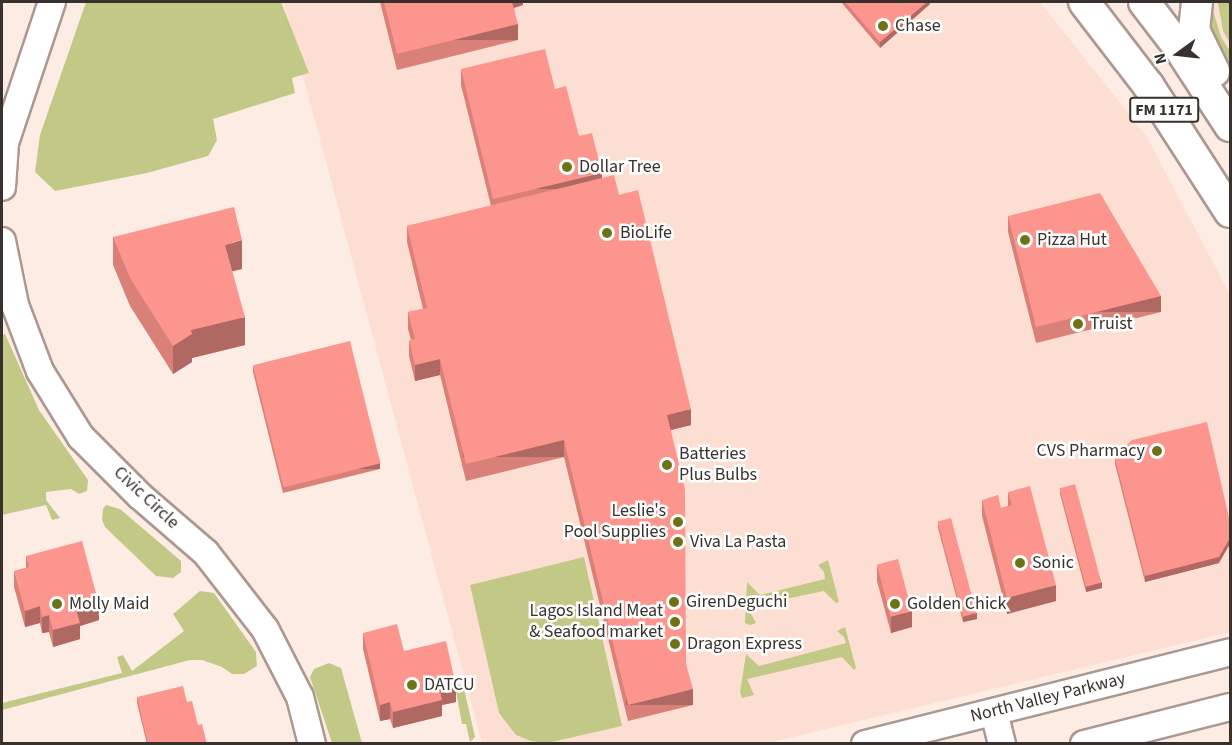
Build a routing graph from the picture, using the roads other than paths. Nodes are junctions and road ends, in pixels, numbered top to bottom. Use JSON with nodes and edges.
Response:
{"nodes":[{"id":1,"x":52,"y":2,"type":"edge"},
{"id":2,"x":1144,"y":2,"type":"edge"},
{"id":3,"x":1197,"y":2,"type":"edge"},
{"id":4,"x":1094,"y":5,"type":"edge"},
{"id":5,"x":1230,"y":96,"type":"edge"},
{"id":6,"x":1230,"y":126,"type":"edge"},
{"id":7,"x":2,"y":187,"type":"edge"},
{"id":8,"x":1230,"y":212,"type":"edge"},
{"id":9,"x":2,"y":241,"type":"edge"},
{"id":10,"x":1230,"y":652,"type":"edge"},
{"id":11,"x":1230,"y":707,"type":"edge"},
{"id":12,"x":994,"y":712,"type":"junction"},
{"id":13,"x":877,"y":742,"type":"edge"},
{"id":14,"x":312,"y":744,"type":"edge"},
{"id":15,"x":1002,"y":744,"type":"edge"},
{"id":16,"x":1084,"y":744,"type":"edge"}],
"edges":[{"from":1,"to":7,"type":"street"},
{"from":2,"to":6,"type":"main road","number":"FM 1171"},
{"from":3,"to":5,"type":"main road"},
{"from":4,"to":8,"type":"main road","number":"FM 1171"},
{"from":9,"to":14,"type":"street","name":"Civic Circle"},
{"from":10,"to":12,"type":"street","name":"North Valley Parkway"},
{"from":11,"to":16,"type":"street"},
{"from":12,"to":13,"type":"street","name":"North Valley Parkway"},
{"from":12,"to":15,"type":"street"}]}
